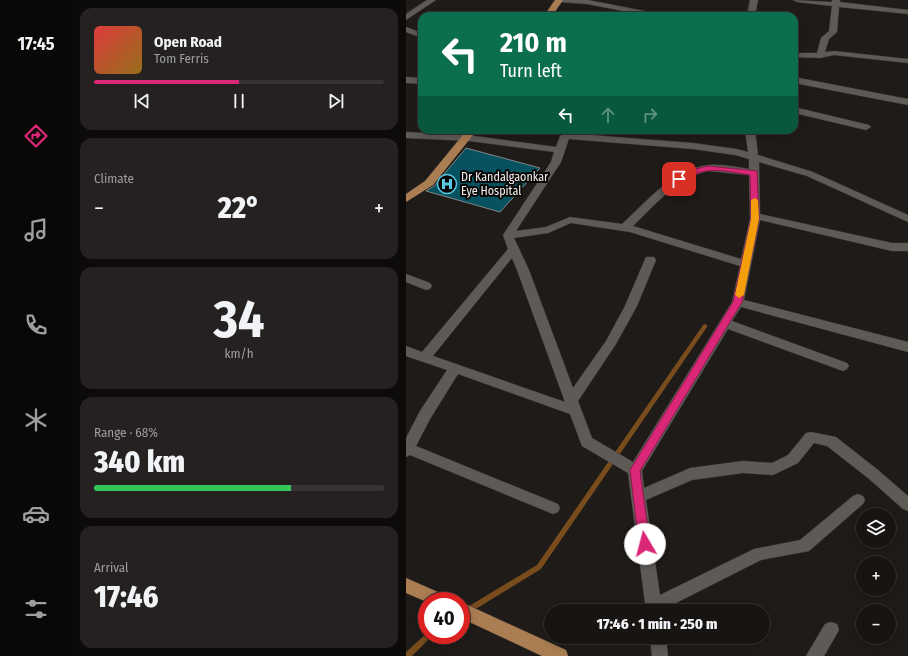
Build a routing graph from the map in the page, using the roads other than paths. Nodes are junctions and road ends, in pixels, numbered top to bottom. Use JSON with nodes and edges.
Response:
{"nodes":[{"id":1,"x":432,"y":0,"type":"edge"},
{"id":2,"x":560,"y":0,"type":"edge"},
{"id":3,"x":754,"y":0,"type":"edge"},
{"id":4,"x":797,"y":0,"type":"edge"},
{"id":5,"x":836,"y":2,"type":"edge"},
{"id":6,"x":551,"y":12,"type":"edge"},
{"id":7,"x":639,"y":12,"type":"edge"},
{"id":8,"x":751,"y":12,"type":"edge"},
{"id":9,"x":908,"y":12,"type":"edge"},
{"id":10,"x":406,"y":18,"type":"edge"},
{"id":11,"x":406,"y":29,"type":"edge"},
{"id":12,"x":418,"y":34,"type":"edge"},
{"id":13,"x":820,"y":56,"type":"junction"},
{"id":14,"x":798,"y":58,"type":"edge"},
{"id":15,"x":908,"y":61,"type":"edge"},
{"id":16,"x":406,"y":80,"type":"edge"},
{"id":17,"x":418,"y":81,"type":"edge"},
{"id":18,"x":798,"y":81,"type":"edge"},
{"id":19,"x":908,"y":102,"type":"edge"},
{"id":20,"x":798,"y":111,"type":"edge"},
{"id":21,"x":866,"y":127,"type":"dead end"},
{"id":22,"x":566,"y":134,"type":"edge"},
{"id":23,"x":576,"y":134,"type":"edge"},
{"id":24,"x":750,"y":134,"type":"edge"},
{"id":25,"x":406,"y":135,"type":"edge"},
{"id":26,"x":469,"y":136,"type":"edge"},
{"id":27,"x":560,"y":150,"type":"junction"},
{"id":28,"x":753,"y":157,"type":"junction"},
{"id":29,"x":754,"y":173,"type":"junction"},
{"id":30,"x":406,"y":198,"type":"edge"},
{"id":31,"x":755,"y":216,"type":"junction"},
{"id":32,"x":908,"y":219,"type":"edge"},
{"id":33,"x":624,"y":228,"type":"junction"},
{"id":34,"x":508,"y":235,"type":"junction"},
{"id":35,"x":908,"y":247,"type":"edge"},
{"id":36,"x":514,"y":250,"type":"junction"},
{"id":37,"x":650,"y":260,"type":"dead end"},
{"id":38,"x":746,"y":264,"type":"junction"},
{"id":39,"x":406,"y":278,"type":"edge"},
{"id":40,"x":426,"y":286,"type":"dead end"},
{"id":41,"x":738,"y":302,"type":"junction"},
{"id":42,"x":725,"y":323,"type":"junction"},
{"id":43,"x":908,"y":347,"type":"edge"},
{"id":44,"x":406,"y":351,"type":"edge"},
{"id":45,"x":424,"y":358,"type":"junction"},
{"id":46,"x":843,"y":366,"type":"dead end"},
{"id":47,"x":455,"y":369,"type":"junction"},
{"id":48,"x":573,"y":406,"type":"junction"},
{"id":49,"x":407,"y":449,"type":"edge"},
{"id":50,"x":635,"y":470,"type":"junction"},
{"id":51,"x":638,"y":496,"type":"junction"},
{"id":52,"x":858,"y":500,"type":"dead end"},
{"id":53,"x":908,"y":505,"type":"edge"},
{"id":54,"x":553,"y":508,"type":"dead end"},
{"id":55,"x":406,"y":585,"type":"edge"},
{"id":56,"x":421,"y":592,"type":"edge"},
{"id":57,"x":653,"y":604,"type":"edge"},
{"id":58,"x":664,"y":604,"type":"edge"},
{"id":59,"x":470,"y":614,"type":"edge"},
{"id":60,"x":831,"y":630,"type":"dead end"},
{"id":61,"x":659,"y":644,"type":"edge"},
{"id":62,"x":555,"y":655,"type":"edge"},
{"id":63,"x":660,"y":656,"type":"edge"},
{"id":64,"x":814,"y":656,"type":"edge"}],
"edges":[{"from":1,"to":10,"type":"street"},
{"from":2,"to":6,"type":"main road"},
{"from":2,"to":7,"type":"street"},
{"from":3,"to":8,"type":"street"},
{"from":4,"to":5,"type":"street"},
{"from":5,"to":9,"type":"street"},
{"from":5,"to":13,"type":"street"},
{"from":11,"to":12,"type":"street"},
{"from":13,"to":14,"type":"street"},
{"from":13,"to":15,"type":"street"},
{"from":16,"to":17,"type":"street"},
{"from":18,"to":19,"type":"street"},
{"from":20,"to":21,"type":"street"},
{"from":22,"to":27,"type":"street"},
{"from":23,"to":28,"type":"street"},
{"from":24,"to":28,"type":"street"},
{"from":25,"to":26,"type":"street"},
{"from":26,"to":27,"type":"street"},
{"from":26,"to":30,"type":"main road"},
{"from":27,"to":34,"type":"street"},
{"from":28,"to":29,"type":"street"},
{"from":28,"to":32,"type":"street"},
{"from":29,"to":31,"type":"street"},
{"from":29,"to":33,"type":"street"},
{"from":31,"to":35,"type":"street"},
{"from":31,"to":38,"type":"street"},
{"from":33,"to":34,"type":"street"},
{"from":33,"to":38,"type":"street"},
{"from":34,"to":36,"type":"street"},
{"from":36,"to":45,"type":"street"},
{"from":36,"to":48,"type":"street"},
{"from":37,"to":48,"type":"street"},
{"from":38,"to":41,"type":"street"},
{"from":39,"to":40,"type":"street"},
{"from":41,"to":42,"type":"street"},
{"from":41,"to":43,"type":"street"},
{"from":42,"to":46,"type":"street"},
{"from":42,"to":50,"type":"street"},
{"from":44,"to":45,"type":"street"},
{"from":45,"to":47,"type":"street"},
{"from":47,"to":48,"type":"street"},
{"from":47,"to":49,"type":"street"},
{"from":48,"to":50,"type":"street"},
{"from":49,"to":54,"type":"street"},
{"from":50,"to":51,"type":"street"},
{"from":51,"to":53,"type":"street"},
{"from":51,"to":57,"type":"street"},
{"from":52,"to":58,"type":"street"},
{"from":55,"to":56,"type":"main road"},
{"from":59,"to":62,"type":"main road"},
{"from":60,"to":64,"type":"street"},
{"from":61,"to":63,"type":"street"}]}
